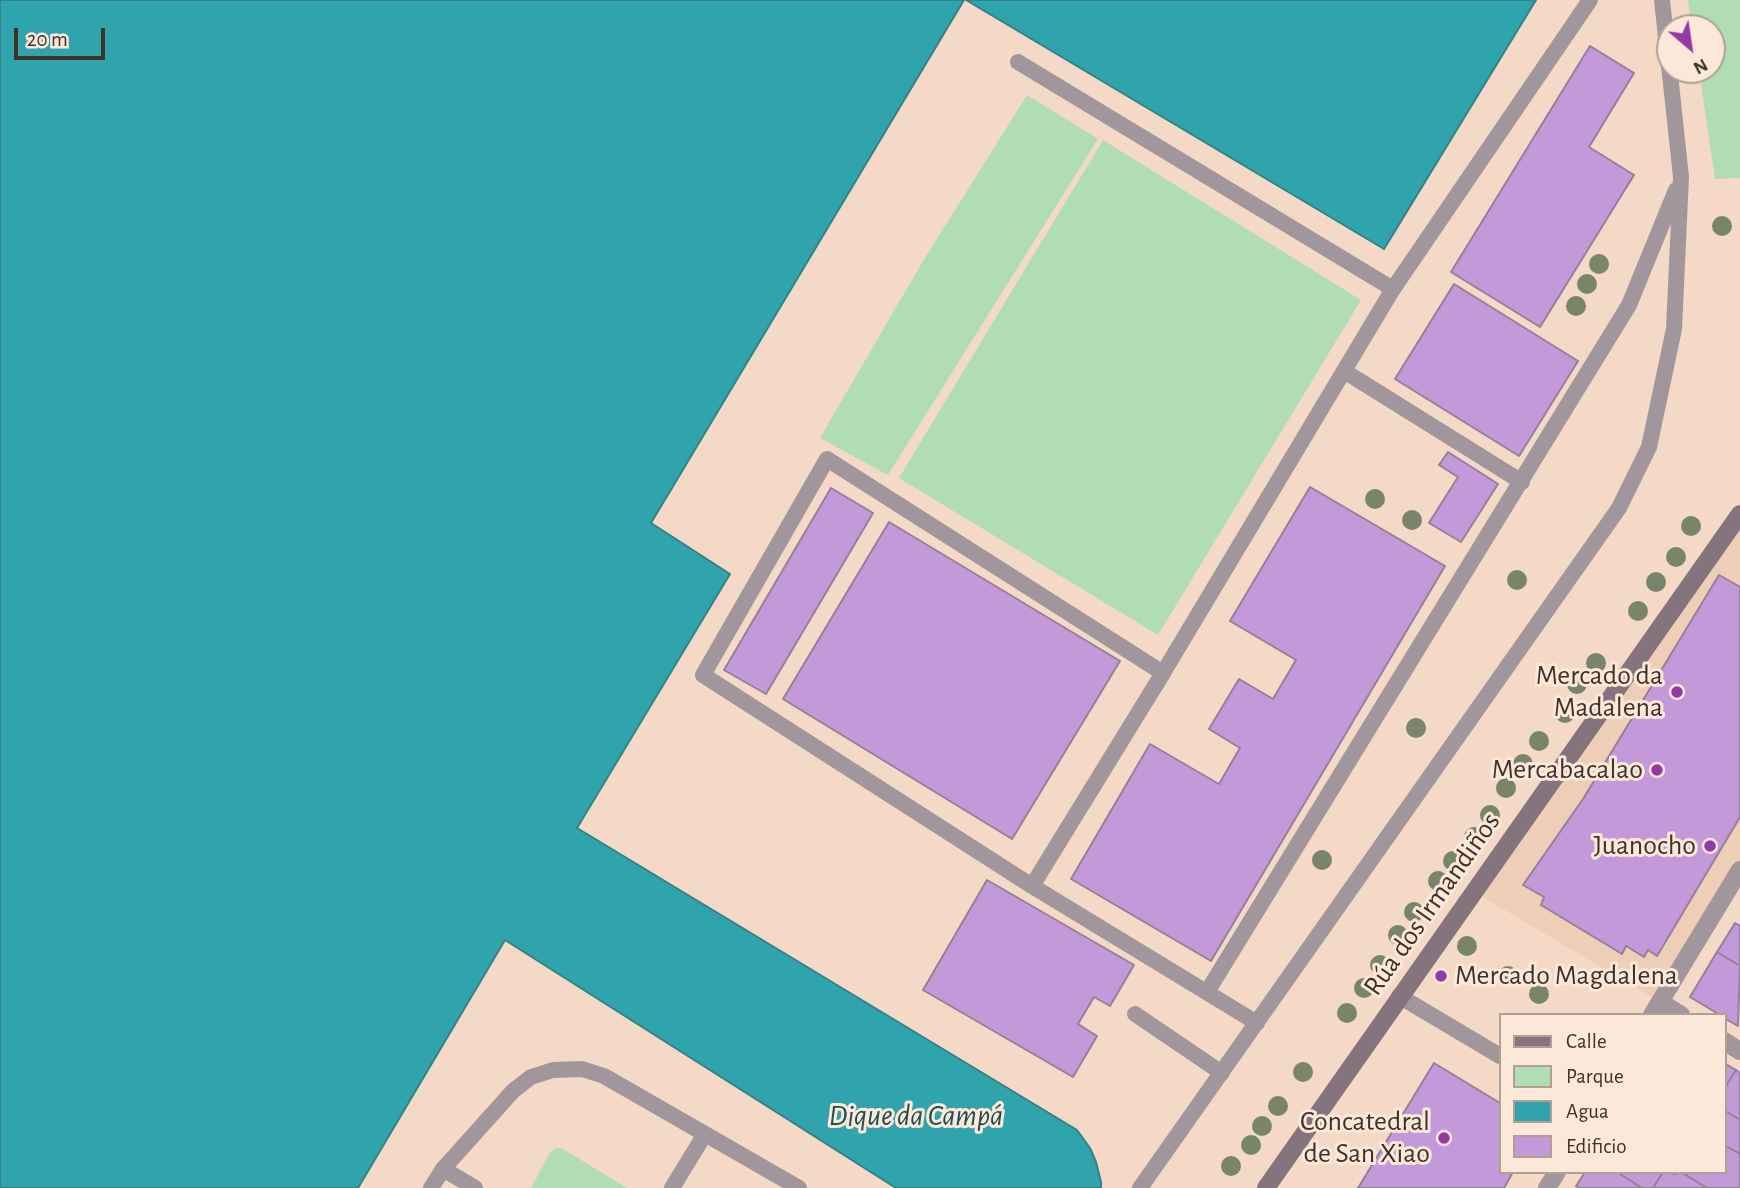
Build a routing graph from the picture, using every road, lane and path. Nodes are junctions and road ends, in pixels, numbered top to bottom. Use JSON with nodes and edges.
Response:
{"nodes":[{"id":1,"x":1590,"y":0,"type":"edge"},
{"id":2,"x":1662,"y":0,"type":"edge"},
{"id":3,"x":1017,"y":62,"type":"dead end"},
{"id":4,"x":1681,"y":177,"type":"junction"},
{"id":5,"x":1393,"y":289,"type":"junction"},
{"id":6,"x":1344,"y":371,"type":"junction"},
{"id":7,"x":1522,"y":482,"type":"junction"},
{"id":8,"x":1740,"y":514,"type":"edge"},
{"id":9,"x":1163,"y":673,"type":"junction"},
{"id":10,"x":1740,"y":870,"type":"edge"},
{"id":11,"x":1032,"y":886,"type":"junction"},
{"id":12,"x":1207,"y":992,"type":"junction"},
{"id":13,"x":1399,"y":996,"type":"junction"},
{"id":14,"x":1656,"y":1008,"type":"edge"},
{"id":15,"x":1674,"y":1013,"type":"edge"},
{"id":16,"x":1135,"y":1014,"type":"dead end"},
{"id":17,"x":1257,"y":1023,"type":"junction"},
{"id":18,"x":1498,"y":1055,"type":"edge"},
{"id":19,"x":1222,"y":1073,"type":"junction"},
{"id":20,"x":705,"y":1134,"type":"junction"},
{"id":21,"x":443,"y":1169,"type":"junction"},
{"id":22,"x":430,"y":1188,"type":"edge"},
{"id":23,"x":475,"y":1188,"type":"edge"},
{"id":24,"x":672,"y":1188,"type":"edge"},
{"id":25,"x":799,"y":1188,"type":"edge"},
{"id":26,"x":1140,"y":1188,"type":"edge"},
{"id":27,"x":1266,"y":1188,"type":"edge"}],
"edges":[{"from":1,"to":5,"type":"lane"},
{"from":2,"to":4,"type":"lane"},
{"from":3,"to":5,"type":"lane"},
{"from":4,"to":7,"type":"lane"},
{"from":4,"to":17,"type":"lane"},
{"from":5,"to":6,"type":"lane"},
{"from":6,"to":7,"type":"lane"},
{"from":6,"to":9,"type":"lane"},
{"from":7,"to":12,"type":"lane"},
{"from":8,"to":13,"type":"main road","name":"Rúa dos Irmandiños"},
{"from":9,"to":11,"type":"lane"},
{"from":9,"to":11,"type":"lane"},
{"from":10,"to":14,"type":"street"},
{"from":11,"to":12,"type":"lane"},
{"from":12,"to":17,"type":"lane"},
{"from":13,"to":18,"type":"lane"},
{"from":13,"to":27,"type":"main road","name":"Rúa dos Irmandiños"},
{"from":14,"to":15,"type":"street"},
{"from":16,"to":19,"type":"lane"},
{"from":17,"to":19,"type":"lane"},
{"from":19,"to":26,"type":"lane"},
{"from":20,"to":21,"type":"lane"},
{"from":20,"to":24,"type":"lane"},
{"from":20,"to":25,"type":"lane"},
{"from":21,"to":22,"type":"lane"},
{"from":21,"to":23,"type":"lane"}]}
